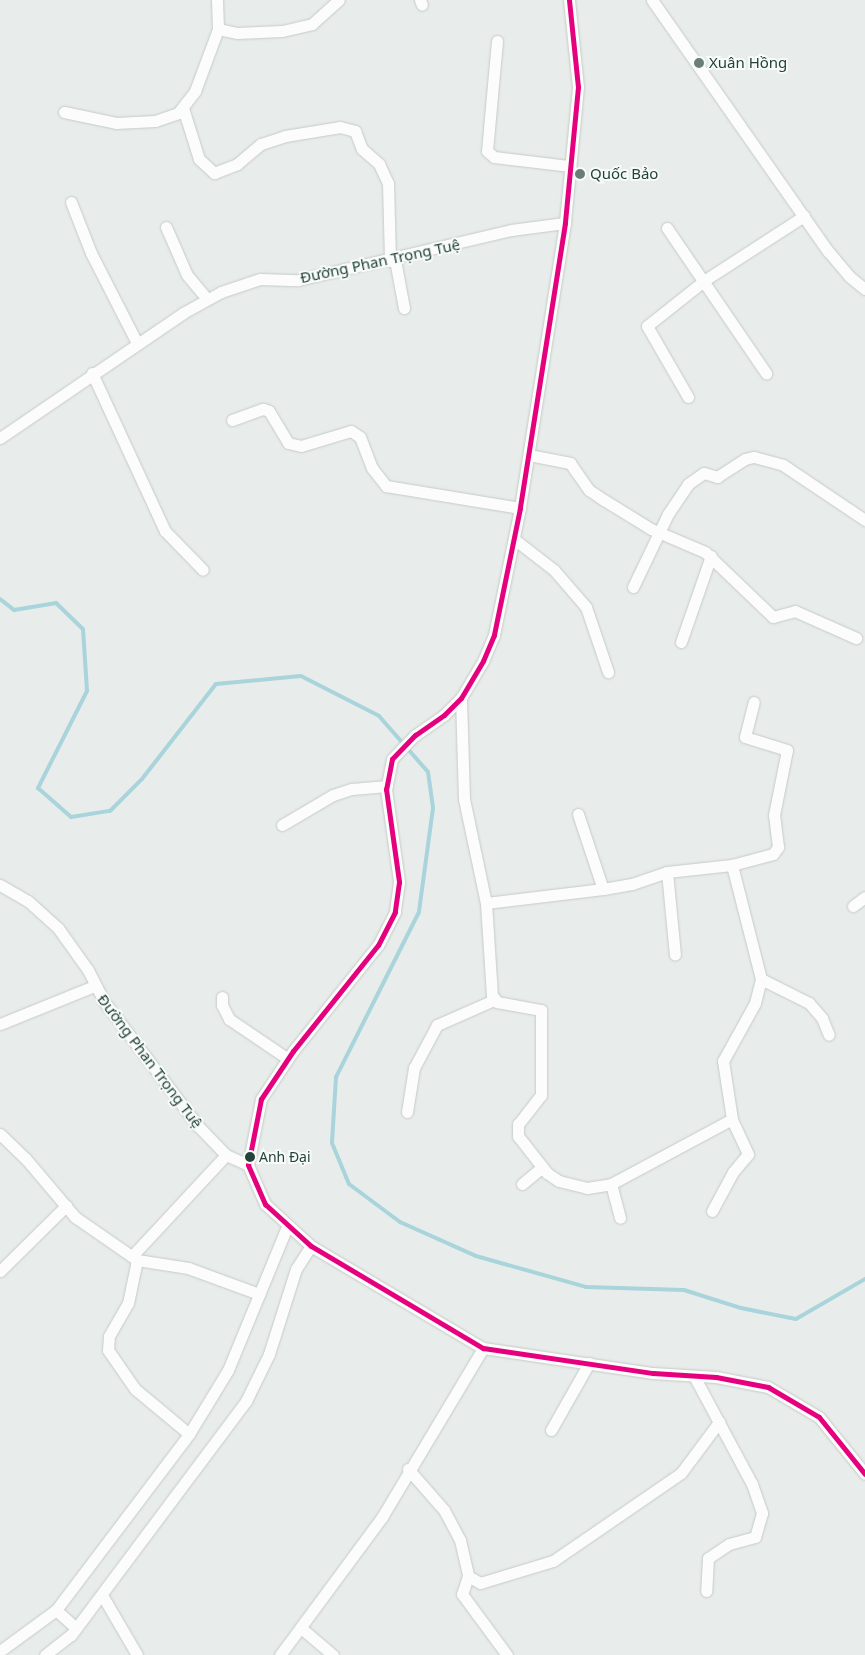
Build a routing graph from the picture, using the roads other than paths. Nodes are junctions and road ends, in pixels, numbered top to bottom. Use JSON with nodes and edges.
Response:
{"nodes":[{"id":1,"x":217,"y":0,"type":"edge"},
{"id":2,"x":339,"y":0,"type":"edge"},
{"id":3,"x":569,"y":0,"type":"edge"},
{"id":4,"x":652,"y":0,"type":"edge"},
{"id":5,"x":218,"y":28,"type":"junction"},
{"id":6,"x":497,"y":41,"type":"dead end"},
{"id":7,"x":183,"y":108,"type":"junction"},
{"id":8,"x":64,"y":112,"type":"dead end"},
{"id":9,"x":570,"y":166,"type":"junction"},
{"id":10,"x":71,"y":202,"type":"dead end"},
{"id":11,"x":804,"y":216,"type":"junction"},
{"id":12,"x":565,"y":223,"type":"junction"},
{"id":13,"x":166,"y":226,"type":"dead end"},
{"id":14,"x":666,"y":228,"type":"dead end"},
{"id":15,"x":393,"y":260,"type":"junction"},
{"id":16,"x":705,"y":280,"type":"junction"},
{"id":17,"x":865,"y":289,"type":"edge"},
{"id":18,"x":207,"y":299,"type":"junction"},
{"id":19,"x":404,"y":308,"type":"dead end"},
{"id":20,"x":137,"y":343,"type":"junction"},
{"id":21,"x":766,"y":373,"type":"dead end"},
{"id":22,"x":92,"y":374,"type":"junction"},
{"id":23,"x":688,"y":397,"type":"dead end"},
{"id":24,"x":232,"y":420,"type":"dead end"},
{"id":25,"x":0,"y":438,"type":"edge"},
{"id":26,"x":529,"y":455,"type":"junction"},
{"id":27,"x":520,"y":508,"type":"junction"},
{"id":28,"x":865,"y":520,"type":"edge"},
{"id":29,"x":660,"y":534,"type":"junction"},
{"id":30,"x":514,"y":539,"type":"junction"},
{"id":31,"x":711,"y":556,"type":"junction"},
{"id":32,"x":203,"y":570,"type":"dead end"},
{"id":33,"x":633,"y":587,"type":"dead end"},
{"id":34,"x":856,"y":638,"type":"dead end"},
{"id":35,"x":681,"y":642,"type":"dead end"},
{"id":36,"x":608,"y":672,"type":"dead end"},
{"id":37,"x":461,"y":698,"type":"junction"},
{"id":38,"x":754,"y":702,"type":"dead end"},
{"id":39,"x":387,"y":786,"type":"junction"},
{"id":40,"x":578,"y":814,"type":"dead end"},
{"id":41,"x":282,"y":825,"type":"dead end"},
{"id":42,"x":732,"y":865,"type":"junction"},
{"id":43,"x":667,"y":872,"type":"junction"},
{"id":44,"x":0,"y":885,"type":"edge"},
{"id":45,"x":603,"y":889,"type":"junction"},
{"id":46,"x":865,"y":897,"type":"edge"},
{"id":47,"x":486,"y":902,"type":"junction"},
{"id":48,"x":853,"y":906,"type":"dead end"},
{"id":49,"x":675,"y":955,"type":"dead end"},
{"id":50,"x":761,"y":979,"type":"junction"},
{"id":51,"x":94,"y":986,"type":"junction"},
{"id":52,"x":222,"y":997,"type":"dead end"},
{"id":53,"x":494,"y":1000,"type":"junction"},
{"id":54,"x":0,"y":1024,"type":"edge"},
{"id":55,"x":829,"y":1035,"type":"dead end"},
{"id":56,"x":288,"y":1059,"type":"junction"},
{"id":57,"x":407,"y":1112,"type":"dead end"},
{"id":58,"x":732,"y":1119,"type":"junction"},
{"id":59,"x":2,"y":1139,"type":"edge"},
{"id":60,"x":226,"y":1155,"type":"junction"},
{"id":61,"x":248,"y":1164,"type":"junction"},
{"id":62,"x":542,"y":1167,"type":"junction"},
{"id":63,"x":522,"y":1184,"type":"dead end"},
{"id":64,"x":611,"y":1184,"type":"junction"},
{"id":65,"x":66,"y":1206,"type":"junction"},
{"id":66,"x":712,"y":1211,"type":"dead end"},
{"id":67,"x":620,"y":1218,"type":"dead end"},
{"id":68,"x":287,"y":1227,"type":"junction"},
{"id":69,"x":311,"y":1246,"type":"junction"},
{"id":70,"x":134,"y":1258,"type":"junction"},
{"id":71,"x":0,"y":1271,"type":"edge"},
{"id":72,"x":259,"y":1294,"type":"junction"},
{"id":73,"x":483,"y":1348,"type":"junction"},
{"id":74,"x":589,"y":1364,"type":"junction"},
{"id":75,"x":694,"y":1376,"type":"junction"},
{"id":76,"x":719,"y":1422,"type":"junction"},
{"id":77,"x":551,"y":1430,"type":"dead end"},
{"id":78,"x":189,"y":1434,"type":"junction"},
{"id":79,"x":408,"y":1469,"type":"junction"},
{"id":80,"x":865,"y":1474,"type":"edge"},
{"id":81,"x":468,"y":1576,"type":"junction"},
{"id":82,"x":706,"y":1591,"type":"dead end"},
{"id":83,"x":102,"y":1595,"type":"junction"},
{"id":84,"x":56,"y":1610,"type":"junction"},
{"id":85,"x":76,"y":1628,"type":"junction"},
{"id":86,"x":301,"y":1628,"type":"junction"},
{"id":87,"x":0,"y":1651,"type":"edge"},
{"id":88,"x":45,"y":1655,"type":"edge"},
{"id":89,"x":137,"y":1655,"type":"edge"},
{"id":90,"x":280,"y":1655,"type":"edge"},
{"id":91,"x":333,"y":1655,"type":"edge"},
{"id":92,"x":507,"y":1655,"type":"edge"}],
"edges":[{"from":1,"to":5,"type":"street"},
{"from":2,"to":5,"type":"street"},
{"from":3,"to":9,"type":"street"},
{"from":4,"to":11,"type":"street"},
{"from":5,"to":7,"type":"street"},
{"from":6,"to":9,"type":"street"},
{"from":7,"to":8,"type":"street"},
{"from":7,"to":15,"type":"street"},
{"from":9,"to":12,"type":"street"},
{"from":10,"to":20,"type":"street"},
{"from":11,"to":16,"type":"street"},
{"from":11,"to":17,"type":"street"},
{"from":12,"to":15,"type":"street","name":"Đường Phan Trọng Tuệ"},
{"from":12,"to":26,"type":"street"},
{"from":13,"to":18,"type":"street"},
{"from":14,"to":16,"type":"street"},
{"from":15,"to":18,"type":"street","name":"Đường Phan Trọng Tuệ"},
{"from":15,"to":19,"type":"street"},
{"from":16,"to":21,"type":"street"},
{"from":16,"to":23,"type":"street"},
{"from":18,"to":20,"type":"street","name":"Đường Phan Trọng Tuệ"},
{"from":20,"to":22,"type":"street","name":"Đường Phan Trọng Tuệ"},
{"from":22,"to":25,"type":"street","name":"Đường Phan Trọng Tuệ"},
{"from":22,"to":32,"type":"street"},
{"from":24,"to":27,"type":"street"},
{"from":26,"to":27,"type":"street"},
{"from":26,"to":29,"type":"street"},
{"from":27,"to":30,"type":"street"},
{"from":28,"to":29,"type":"street"},
{"from":29,"to":31,"type":"street"},
{"from":29,"to":33,"type":"street"},
{"from":30,"to":36,"type":"street"},
{"from":30,"to":37,"type":"street"},
{"from":31,"to":34,"type":"street"},
{"from":31,"to":35,"type":"street"},
{"from":37,"to":39,"type":"street"},
{"from":37,"to":47,"type":"street"},
{"from":38,"to":42,"type":"street"},
{"from":39,"to":41,"type":"street"},
{"from":39,"to":56,"type":"street"},
{"from":40,"to":45,"type":"street"},
{"from":42,"to":43,"type":"street"},
{"from":42,"to":50,"type":"street"},
{"from":43,"to":45,"type":"street"},
{"from":43,"to":49,"type":"street"},
{"from":44,"to":51,"type":"street","name":"Đường Phan Trọng Tuệ"},
{"from":45,"to":47,"type":"street"},
{"from":46,"to":48,"type":"street"},
{"from":47,"to":53,"type":"street"},
{"from":50,"to":55,"type":"street"},
{"from":50,"to":58,"type":"street"},
{"from":51,"to":54,"type":"street"},
{"from":51,"to":60,"type":"street","name":"Đường Phan Trọng Tuệ"},
{"from":52,"to":56,"type":"street"},
{"from":53,"to":57,"type":"street"},
{"from":53,"to":62,"type":"street"},
{"from":56,"to":61,"type":"street"},
{"from":58,"to":64,"type":"street"},
{"from":58,"to":66,"type":"street"},
{"from":59,"to":65,"type":"street"},
{"from":60,"to":61,"type":"street","name":"Đường Phan Trọng Tuệ"},
{"from":60,"to":70,"type":"street"},
{"from":61,"to":68,"type":"street"},
{"from":62,"to":63,"type":"street"},
{"from":62,"to":64,"type":"street"},
{"from":64,"to":67,"type":"street"},
{"from":65,"to":70,"type":"street"},
{"from":65,"to":71,"type":"street"},
{"from":68,"to":69,"type":"street"},
{"from":68,"to":72,"type":"street"},
{"from":69,"to":73,"type":"street"},
{"from":69,"to":83,"type":"street"},
{"from":70,"to":72,"type":"street"},
{"from":70,"to":78,"type":"street"},
{"from":72,"to":78,"type":"street"},
{"from":73,"to":74,"type":"street"},
{"from":73,"to":79,"type":"street"},
{"from":74,"to":75,"type":"street"},
{"from":74,"to":77,"type":"street"},
{"from":75,"to":76,"type":"street"},
{"from":75,"to":80,"type":"street"},
{"from":76,"to":81,"type":"street"},
{"from":76,"to":82,"type":"street"},
{"from":78,"to":84,"type":"street"},
{"from":79,"to":81,"type":"street"},
{"from":79,"to":86,"type":"street"},
{"from":81,"to":92,"type":"street"},
{"from":83,"to":85,"type":"street"},
{"from":83,"to":89,"type":"street"},
{"from":84,"to":85,"type":"street"},
{"from":84,"to":87,"type":"street"},
{"from":85,"to":88,"type":"street"},
{"from":86,"to":90,"type":"street"},
{"from":86,"to":91,"type":"street"}]}
